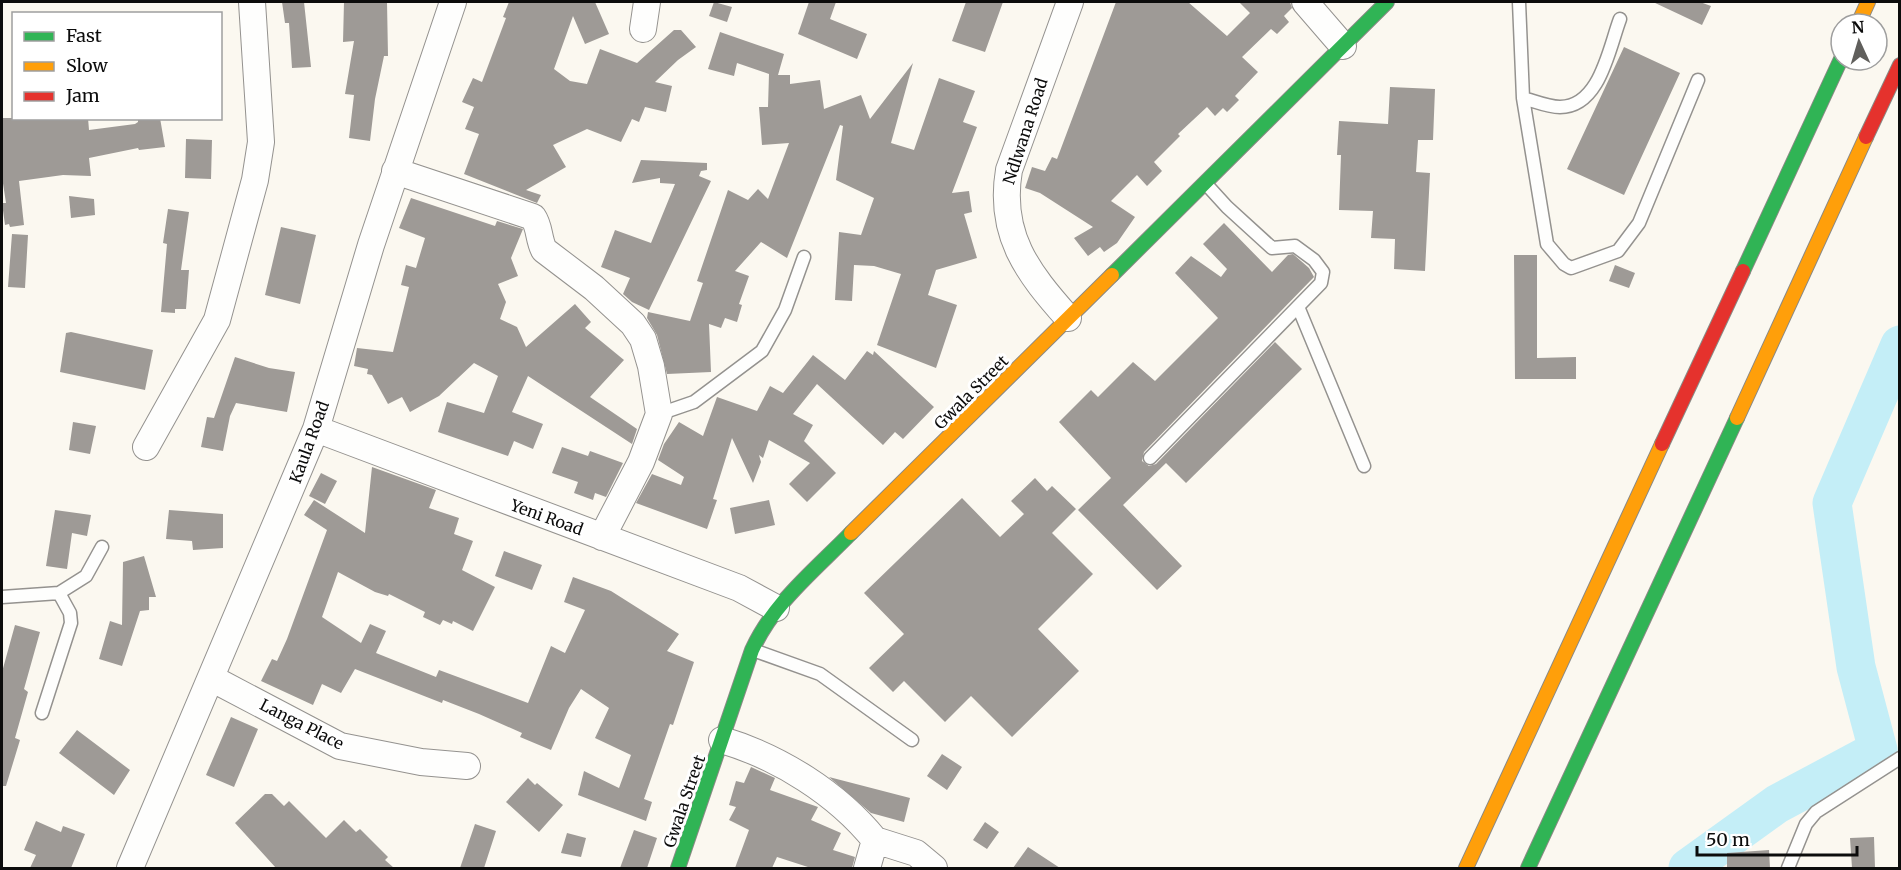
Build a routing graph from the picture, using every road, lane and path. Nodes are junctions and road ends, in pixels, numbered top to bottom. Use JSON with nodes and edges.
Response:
{"nodes":[{"id":1,"x":252,"y":2,"type":"edge"},
{"id":2,"x":453,"y":2,"type":"edge"},
{"id":3,"x":647,"y":2,"type":"edge"},
{"id":4,"x":1070,"y":2,"type":"edge"},
{"id":5,"x":1305,"y":2,"type":"edge"},
{"id":6,"x":1387,"y":2,"type":"edge"},
{"id":7,"x":1519,"y":2,"type":"edge"},
{"id":8,"x":1620,"y":19,"type":"dead end"},
{"id":9,"x":643,"y":29,"type":"dead end"},
{"id":10,"x":1343,"y":46,"type":"junction"},
{"id":11,"x":1899,"y":65,"type":"edge"},
{"id":12,"x":1835,"y":72,"type":"edge"},
{"id":13,"x":1698,"y":80,"type":"dead end"},
{"id":14,"x":1523,"y":98,"type":"junction"},
{"id":15,"x":395,"y":171,"type":"junction"},
{"id":16,"x":1205,"y":183,"type":"junction"},
{"id":17,"x":804,"y":257,"type":"dead end"},
{"id":18,"x":1299,"y":309,"type":"junction"},
{"id":19,"x":1068,"y":318,"type":"junction"},
{"id":20,"x":660,"y":414,"type":"junction"},
{"id":21,"x":316,"y":429,"type":"junction"},
{"id":22,"x":146,"y":447,"type":"dead end"},
{"id":23,"x":1150,"y":458,"type":"dead end"},
{"id":24,"x":1364,"y":466,"type":"dead end"},
{"id":25,"x":602,"y":537,"type":"junction"},
{"id":26,"x":102,"y":547,"type":"dead end"},
{"id":27,"x":59,"y":593,"type":"junction"},
{"id":28,"x":2,"y":597,"type":"edge"},
{"id":29,"x":776,"y":608,"type":"junction"},
{"id":30,"x":752,"y":650,"type":"junction"},
{"id":31,"x":211,"y":678,"type":"junction"},
{"id":32,"x":42,"y":714,"type":"dead end"},
{"id":33,"x":722,"y":740,"type":"junction"},
{"id":34,"x":912,"y":740,"type":"dead end"},
{"id":35,"x":1899,"y":758,"type":"edge"},
{"id":36,"x":467,"y":766,"type":"dead end"},
{"id":37,"x":875,"y":840,"type":"junction"},
{"id":38,"x":130,"y":868,"type":"edge"},
{"id":39,"x":678,"y":868,"type":"edge"},
{"id":40,"x":867,"y":868,"type":"edge"},
{"id":41,"x":934,"y":868,"type":"edge"},
{"id":42,"x":1466,"y":868,"type":"edge"},
{"id":43,"x":1528,"y":868,"type":"edge"},
{"id":44,"x":1788,"y":868,"type":"edge"}],
"edges":[{"from":1,"to":22,"type":"street"},
{"from":2,"to":15,"type":"street","name":"Kaula Road"},
{"from":3,"to":9,"type":"street"},
{"from":4,"to":19,"type":"street","name":"Ndlwana Road"},
{"from":5,"to":10,"type":"street"},
{"from":6,"to":10,"type":"main road","name":"Gwala Street"},
{"from":7,"to":14,"type":"lane"},
{"from":8,"to":14,"type":"lane"},
{"from":10,"to":16,"type":"main road","name":"Gwala Street"},
{"from":11,"to":43,"type":"main road"},
{"from":12,"to":42,"type":"main road"},
{"from":13,"to":14,"type":"lane"},
{"from":15,"to":20,"type":"street"},
{"from":15,"to":21,"type":"street","name":"Kaula Road"},
{"from":16,"to":18,"type":"lane"},
{"from":16,"to":19,"type":"main road","name":"Gwala Street"},
{"from":17,"to":20,"type":"lane"},
{"from":18,"to":23,"type":"lane"},
{"from":18,"to":24,"type":"lane"},
{"from":19,"to":29,"type":"main road","name":"Gwala Street"},
{"from":20,"to":25,"type":"street"},
{"from":21,"to":25,"type":"street","name":"Yeni Road"},
{"from":21,"to":31,"type":"street","name":"Kaula Road"},
{"from":25,"to":29,"type":"street","name":"Yeni Road"},
{"from":26,"to":27,"type":"lane"},
{"from":27,"to":28,"type":"lane"},
{"from":27,"to":32,"type":"lane"},
{"from":29,"to":30,"type":"main road","name":"Gwala Street"},
{"from":30,"to":33,"type":"main road","name":"Gwala Street"},
{"from":30,"to":34,"type":"lane"},
{"from":31,"to":36,"type":"street","name":"Langa Place"},
{"from":31,"to":38,"type":"street","name":"Kaula Road"},
{"from":33,"to":37,"type":"street"},
{"from":33,"to":39,"type":"main road","name":"Gwala Street"},
{"from":35,"to":44,"type":"lane"},
{"from":37,"to":40,"type":"street"},
{"from":37,"to":41,"type":"street"}]}
